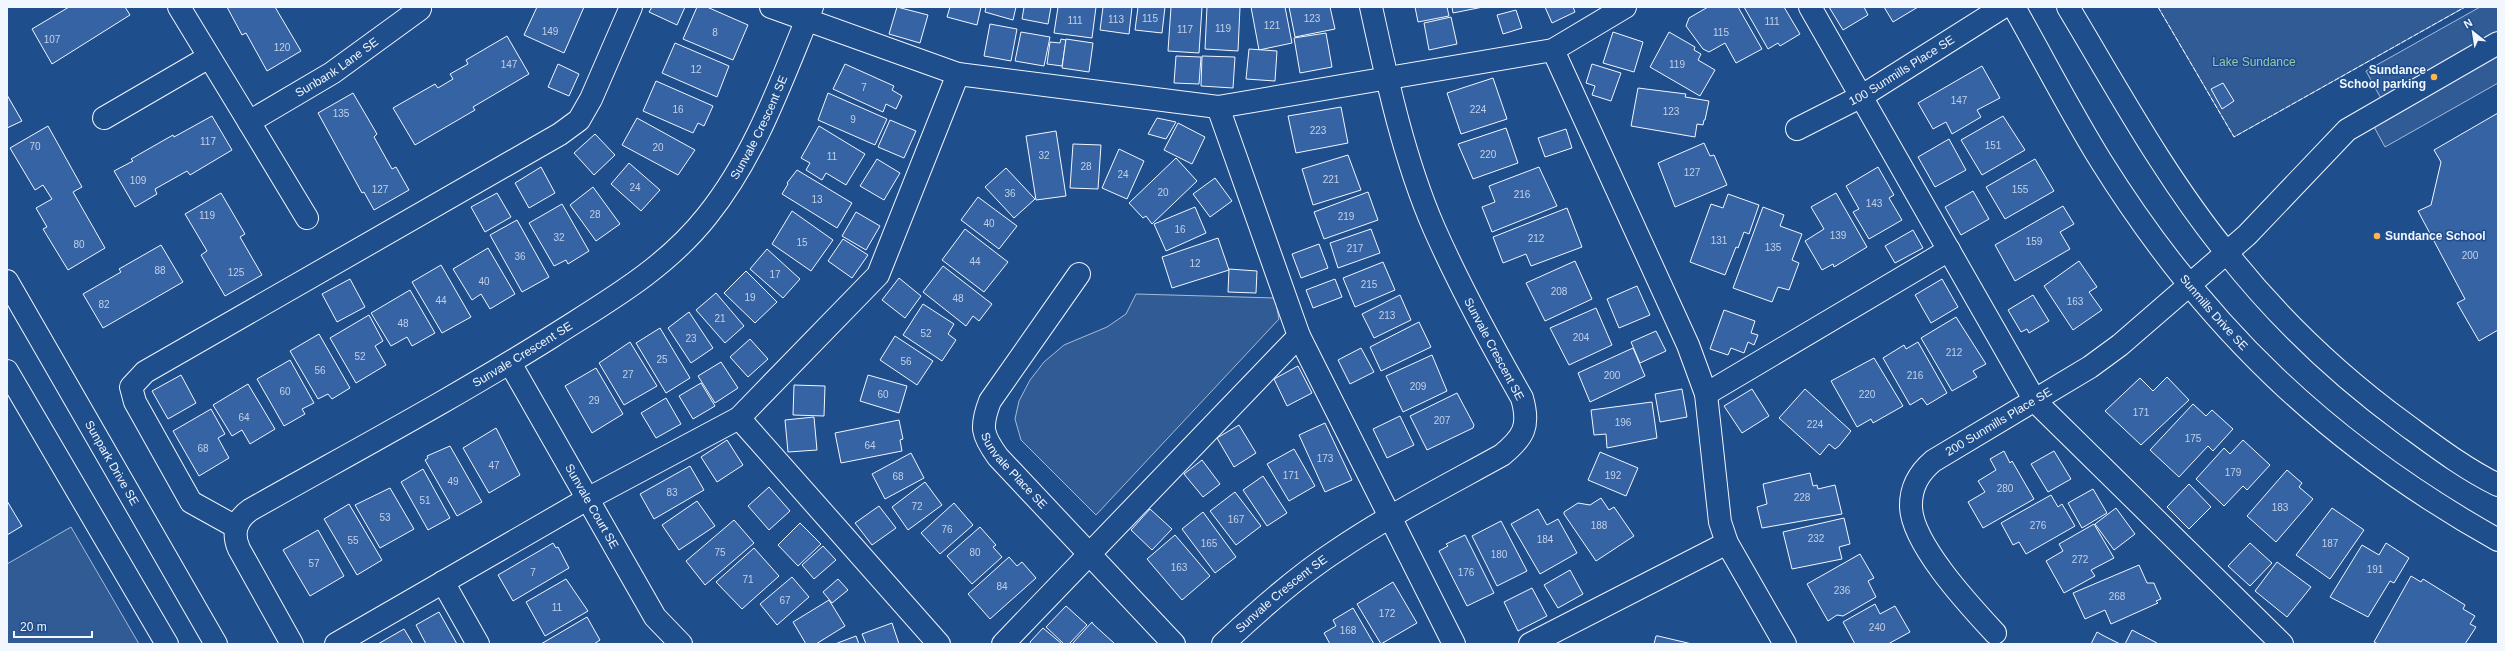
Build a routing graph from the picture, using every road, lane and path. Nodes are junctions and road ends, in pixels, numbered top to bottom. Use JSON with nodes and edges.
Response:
{"nodes":[{"id":1,"x":179,"y":7,"type":"edge"},
{"id":2,"x":419,"y":7,"type":"edge"},
{"id":3,"x":631,"y":7,"type":"edge"},
{"id":4,"x":771,"y":7,"type":"edge"},
{"id":5,"x":1372,"y":7,"type":"edge"},
{"id":6,"x":1625,"y":7,"type":"edge"},
{"id":7,"x":1810,"y":7,"type":"edge"},
{"id":8,"x":2003,"y":7,"type":"edge"},
{"id":9,"x":2014,"y":7,"type":"edge"},
{"id":10,"x":2068,"y":7,"type":"edge"},
{"id":11,"x":810,"y":14,"type":"edge"},
{"id":12,"x":2498,"y":43,"type":"edge"},
{"id":13,"x":1553,"y":50,"type":"junction"},
{"id":14,"x":209,"y":57,"type":"junction"},
{"id":15,"x":958,"y":74,"type":"junction"},
{"id":16,"x":1386,"y":78,"type":"junction"},
{"id":17,"x":1862,"y":96,"type":"junction"},
{"id":18,"x":1218,"y":107,"type":"junction"},
{"id":19,"x":104,"y":118,"type":"dead end"},
{"id":20,"x":249,"y":122,"type":"junction"},
{"id":21,"x":1797,"y":129,"type":"dead end"},
{"id":22,"x":307,"y":218,"type":"dead end"},
{"id":23,"x":1949,"y":250,"type":"junction"},
{"id":24,"x":2225,"y":252,"type":"junction"},
{"id":25,"x":1079,"y":274,"type":"dead end"},
{"id":26,"x":7,"y":281,"type":"edge"},
{"id":27,"x":2188,"y":284,"type":"junction"},
{"id":28,"x":1299,"y":336,"type":"junction"},
{"id":29,"x":510,"y":363,"type":"junction"},
{"id":30,"x":7,"y":371,"type":"edge"},
{"id":31,"x":1706,"y":394,"type":"junction"},
{"id":32,"x":2034,"y":401,"type":"junction"},
{"id":33,"x":739,"y":418,"type":"junction"},
{"id":34,"x":2498,"y":485,"type":"edge"},
{"id":35,"x":589,"y":498,"type":"junction"},
{"id":36,"x":1391,"y":516,"type":"junction"},
{"id":37,"x":236,"y":527,"type":"junction"},
{"id":38,"x":2498,"y":540,"type":"edge"},
{"id":39,"x":1727,"y":543,"type":"junction"},
{"id":40,"x":1088,"y":553,"type":"junction"},
{"id":41,"x":443,"y":582,"type":"junction"},
{"id":42,"x":1995,"y":633,"type":"dead end"},
{"id":43,"x":166,"y":644,"type":"edge"},
{"id":44,"x":216,"y":644,"type":"edge"},
{"id":45,"x":292,"y":644,"type":"edge"},
{"id":46,"x":336,"y":644,"type":"edge"},
{"id":47,"x":478,"y":644,"type":"edge"},
{"id":48,"x":681,"y":644,"type":"edge"},
{"id":49,"x":939,"y":644,"type":"edge"},
{"id":50,"x":1003,"y":644,"type":"edge"},
{"id":51,"x":1174,"y":644,"type":"edge"},
{"id":52,"x":1223,"y":644,"type":"edge"},
{"id":53,"x":1454,"y":644,"type":"edge"},
{"id":54,"x":1530,"y":644,"type":"edge"},
{"id":55,"x":1785,"y":644,"type":"edge"},
{"id":56,"x":2282,"y":644,"type":"edge"}],
"edges":[{"from":1,"to":14,"type":"street"},
{"from":2,"to":20,"type":"street","name":"Sunbank Lane SE"},
{"from":3,"to":37,"type":"street"},
{"from":4,"to":11,"type":"street"},
{"from":5,"to":16,"type":"street","name":"Sunvale Crescent SE"},
{"from":6,"to":13,"type":"street"},
{"from":7,"to":17,"type":"street"},
{"from":8,"to":17,"type":"street","name":"100 Sunmills Place SE"},
{"from":9,"to":27,"type":"street","name":"Sunmills Drive SE"},
{"from":10,"to":24,"type":"street"},
{"from":11,"to":15,"type":"street"},
{"from":11,"to":29,"type":"street","name":"Sunvale Crescent SE"},
{"from":12,"to":24,"type":"street","name":"200 Sunmills Place SE"},
{"from":13,"to":16,"type":"street"},
{"from":13,"to":31,"type":"street"},
{"from":14,"to":19,"type":"street"},
{"from":14,"to":20,"type":"street"},
{"from":15,"to":18,"type":"street"},
{"from":15,"to":33,"type":"street"},
{"from":16,"to":18,"type":"street"},
{"from":16,"to":36,"type":"street","name":"Sunvale Crescent SE"},
{"from":17,"to":21,"type":"street","name":"100 Sunmills Place SE"},
{"from":17,"to":23,"type":"street"},
{"from":18,"to":28,"type":"street"},
{"from":20,"to":22,"type":"street"},
{"from":23,"to":31,"type":"street"},
{"from":23,"to":32,"type":"street"},
{"from":24,"to":27,"type":"street","name":"200 Sunmills Place SE"},
{"from":24,"to":34,"type":"street"},
{"from":25,"to":40,"type":"street","name":"Sunvale Place SE"},
{"from":26,"to":44,"type":"street","name":"Sunpark Drive SE"},
{"from":27,"to":32,"type":"street","name":"200 Sunmills Place SE"},
{"from":27,"to":38,"type":"street","name":"Sunmills Drive SE"},
{"from":28,"to":36,"type":"street"},
{"from":28,"to":40,"type":"street"},
{"from":29,"to":35,"type":"street","name":"Sunvale Court SE"},
{"from":29,"to":37,"type":"street","name":"Sunvale Crescent SE"},
{"from":30,"to":43,"type":"street"},
{"from":31,"to":39,"type":"street"},
{"from":32,"to":42,"type":"street","name":"200 Sunmills Place SE"},
{"from":32,"to":56,"type":"street"},
{"from":33,"to":35,"type":"street"},
{"from":33,"to":49,"type":"street"},
{"from":35,"to":41,"type":"street"},
{"from":35,"to":48,"type":"street","name":"Sunvale Court SE"},
{"from":36,"to":52,"type":"street","name":"Sunvale Crescent SE"},
{"from":36,"to":53,"type":"street"},
{"from":37,"to":45,"type":"street"},
{"from":39,"to":54,"type":"street"},
{"from":39,"to":55,"type":"street"},
{"from":40,"to":50,"type":"street"},
{"from":40,"to":51,"type":"street","name":"Sunvale Place SE"},
{"from":41,"to":46,"type":"street"},
{"from":41,"to":47,"type":"street"}]}
